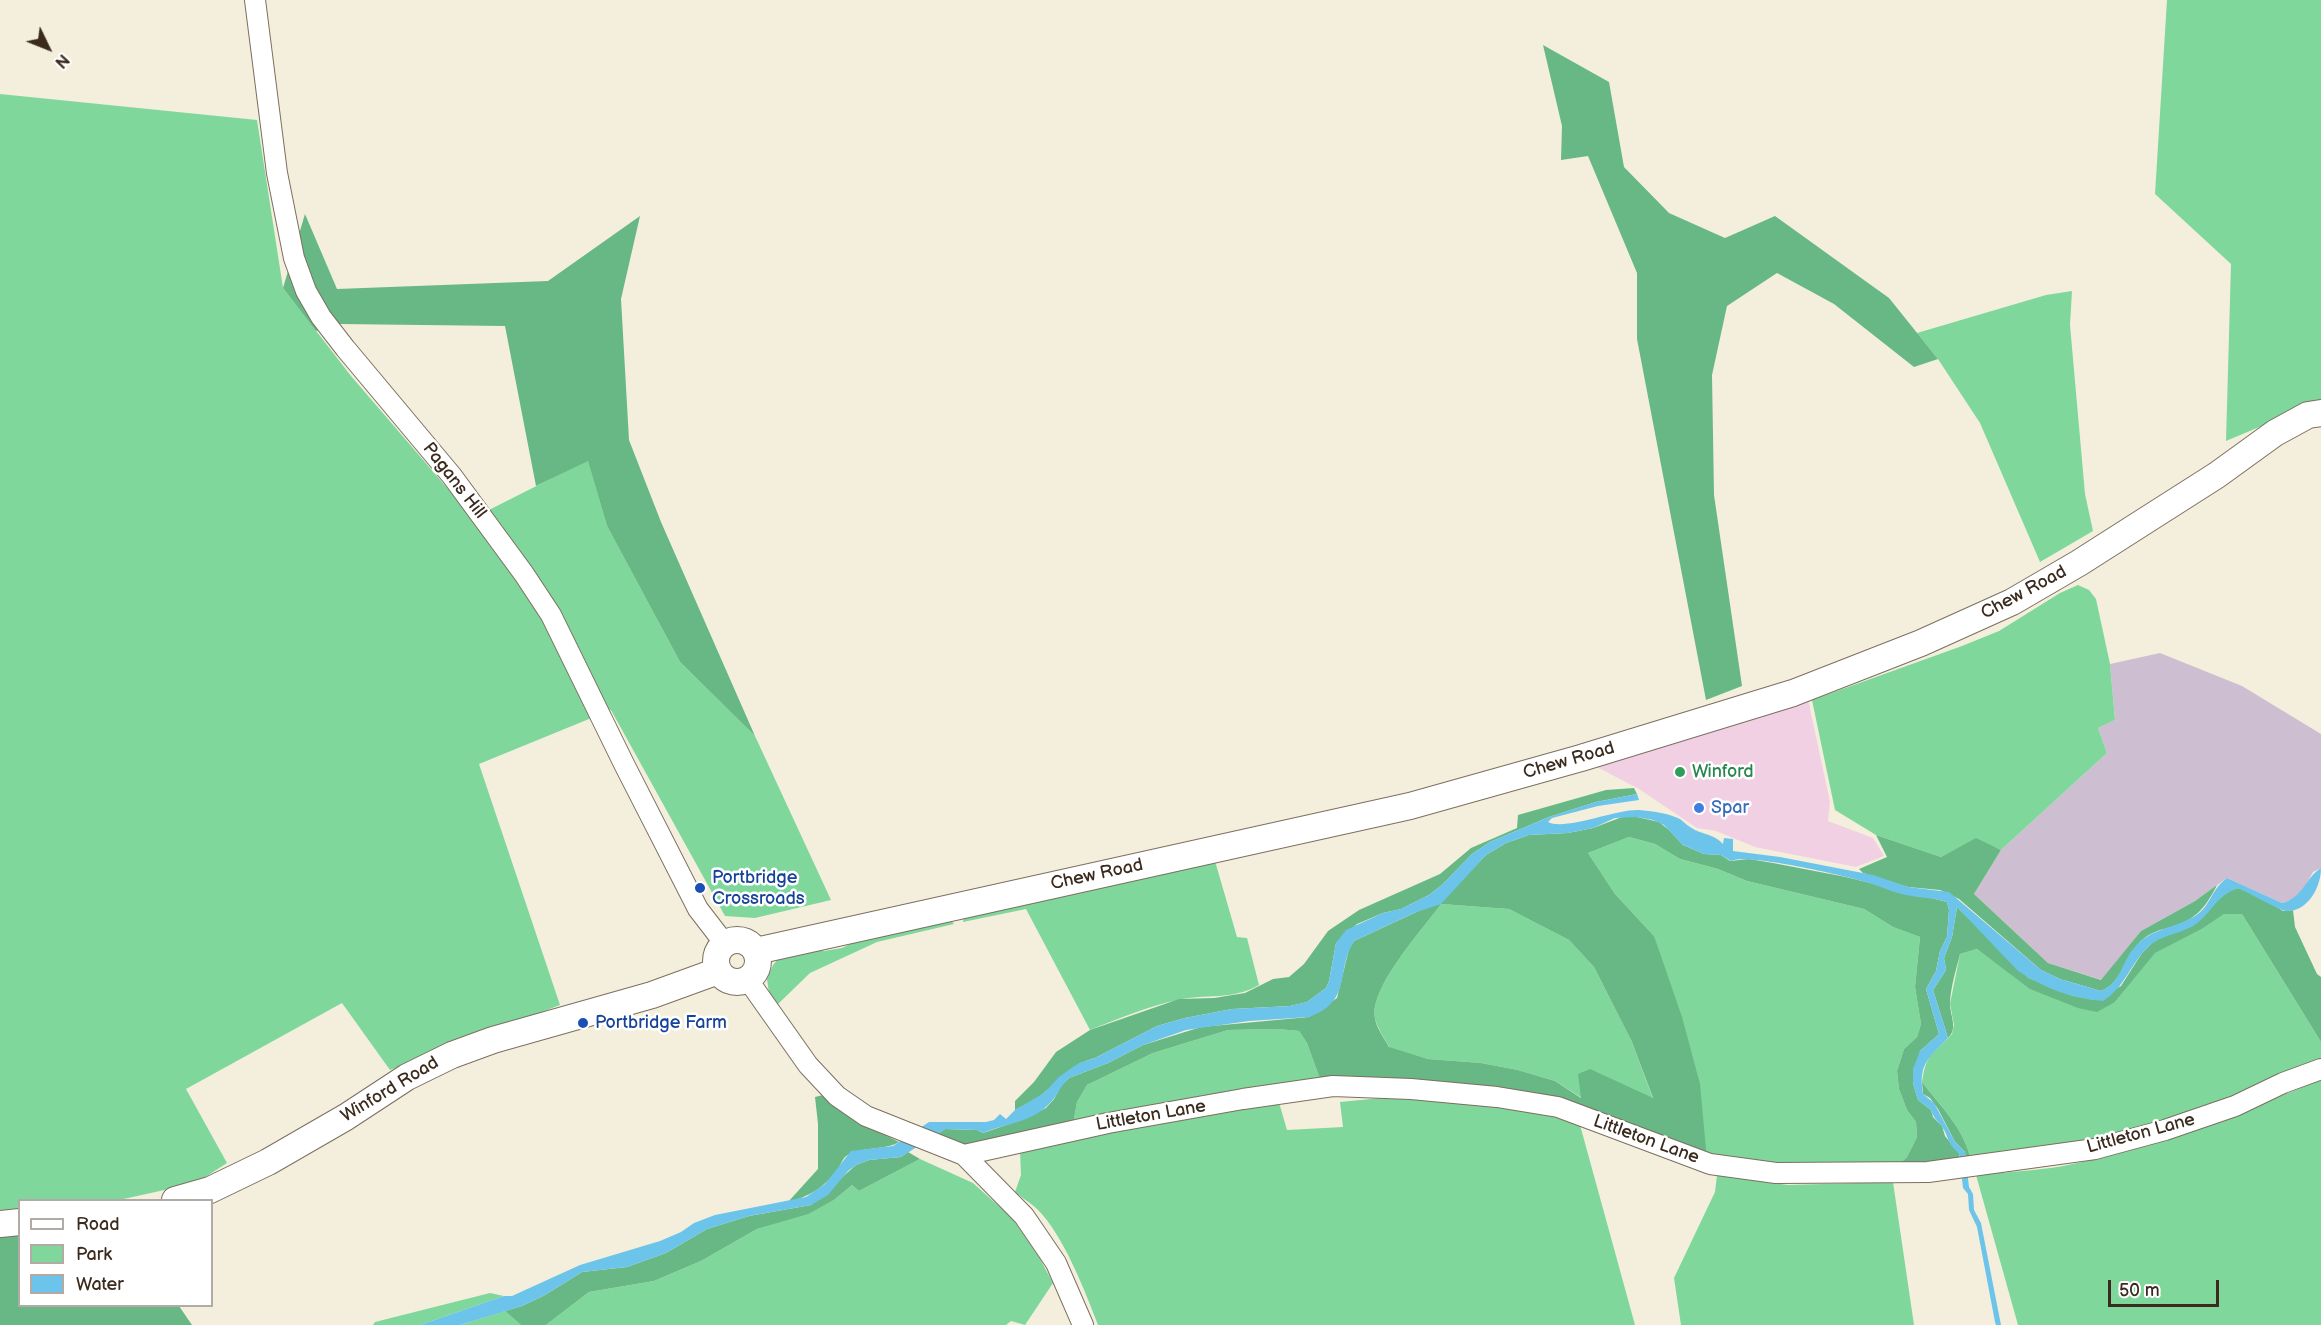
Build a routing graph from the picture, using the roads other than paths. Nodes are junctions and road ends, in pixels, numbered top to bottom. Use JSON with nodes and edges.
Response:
{"nodes":[{"id":1,"x":255,"y":0,"type":"edge"},
{"id":2,"x":2321,"y":412,"type":"edge"},
{"id":3,"x":724,"y":944,"type":"junction"},
{"id":4,"x":756,"y":951,"type":"junction"},
{"id":5,"x":718,"y":971,"type":"junction"},
{"id":6,"x":748,"y":980,"type":"junction"},
{"id":7,"x":2321,"y":1069,"type":"edge"},
{"id":8,"x":964,"y":1155,"type":"junction"},
{"id":9,"x":178,"y":1199,"type":"edge"},
{"id":10,"x":18,"y":1222,"type":"edge"},
{"id":11,"x":0,"y":1224,"type":"edge"},
{"id":12,"x":1083,"y":1325,"type":"edge"}],
"edges":[{"from":1,"to":3,"type":"street","name":"Pagans Hill"},
{"from":2,"to":4,"type":"main road","name":"Chew Road"},
{"from":3,"to":4,"type":"main road"},
{"from":3,"to":5,"type":"main road"},
{"from":4,"to":6,"type":"main road"},
{"from":5,"to":6,"type":"main road"},
{"from":5,"to":9,"type":"main road","name":"Winford Road"},
{"from":6,"to":8,"type":"street"},
{"from":7,"to":8,"type":"street","name":"Littleton Lane"},
{"from":8,"to":12,"type":"street"},
{"from":10,"to":11,"type":"main road"}]}
